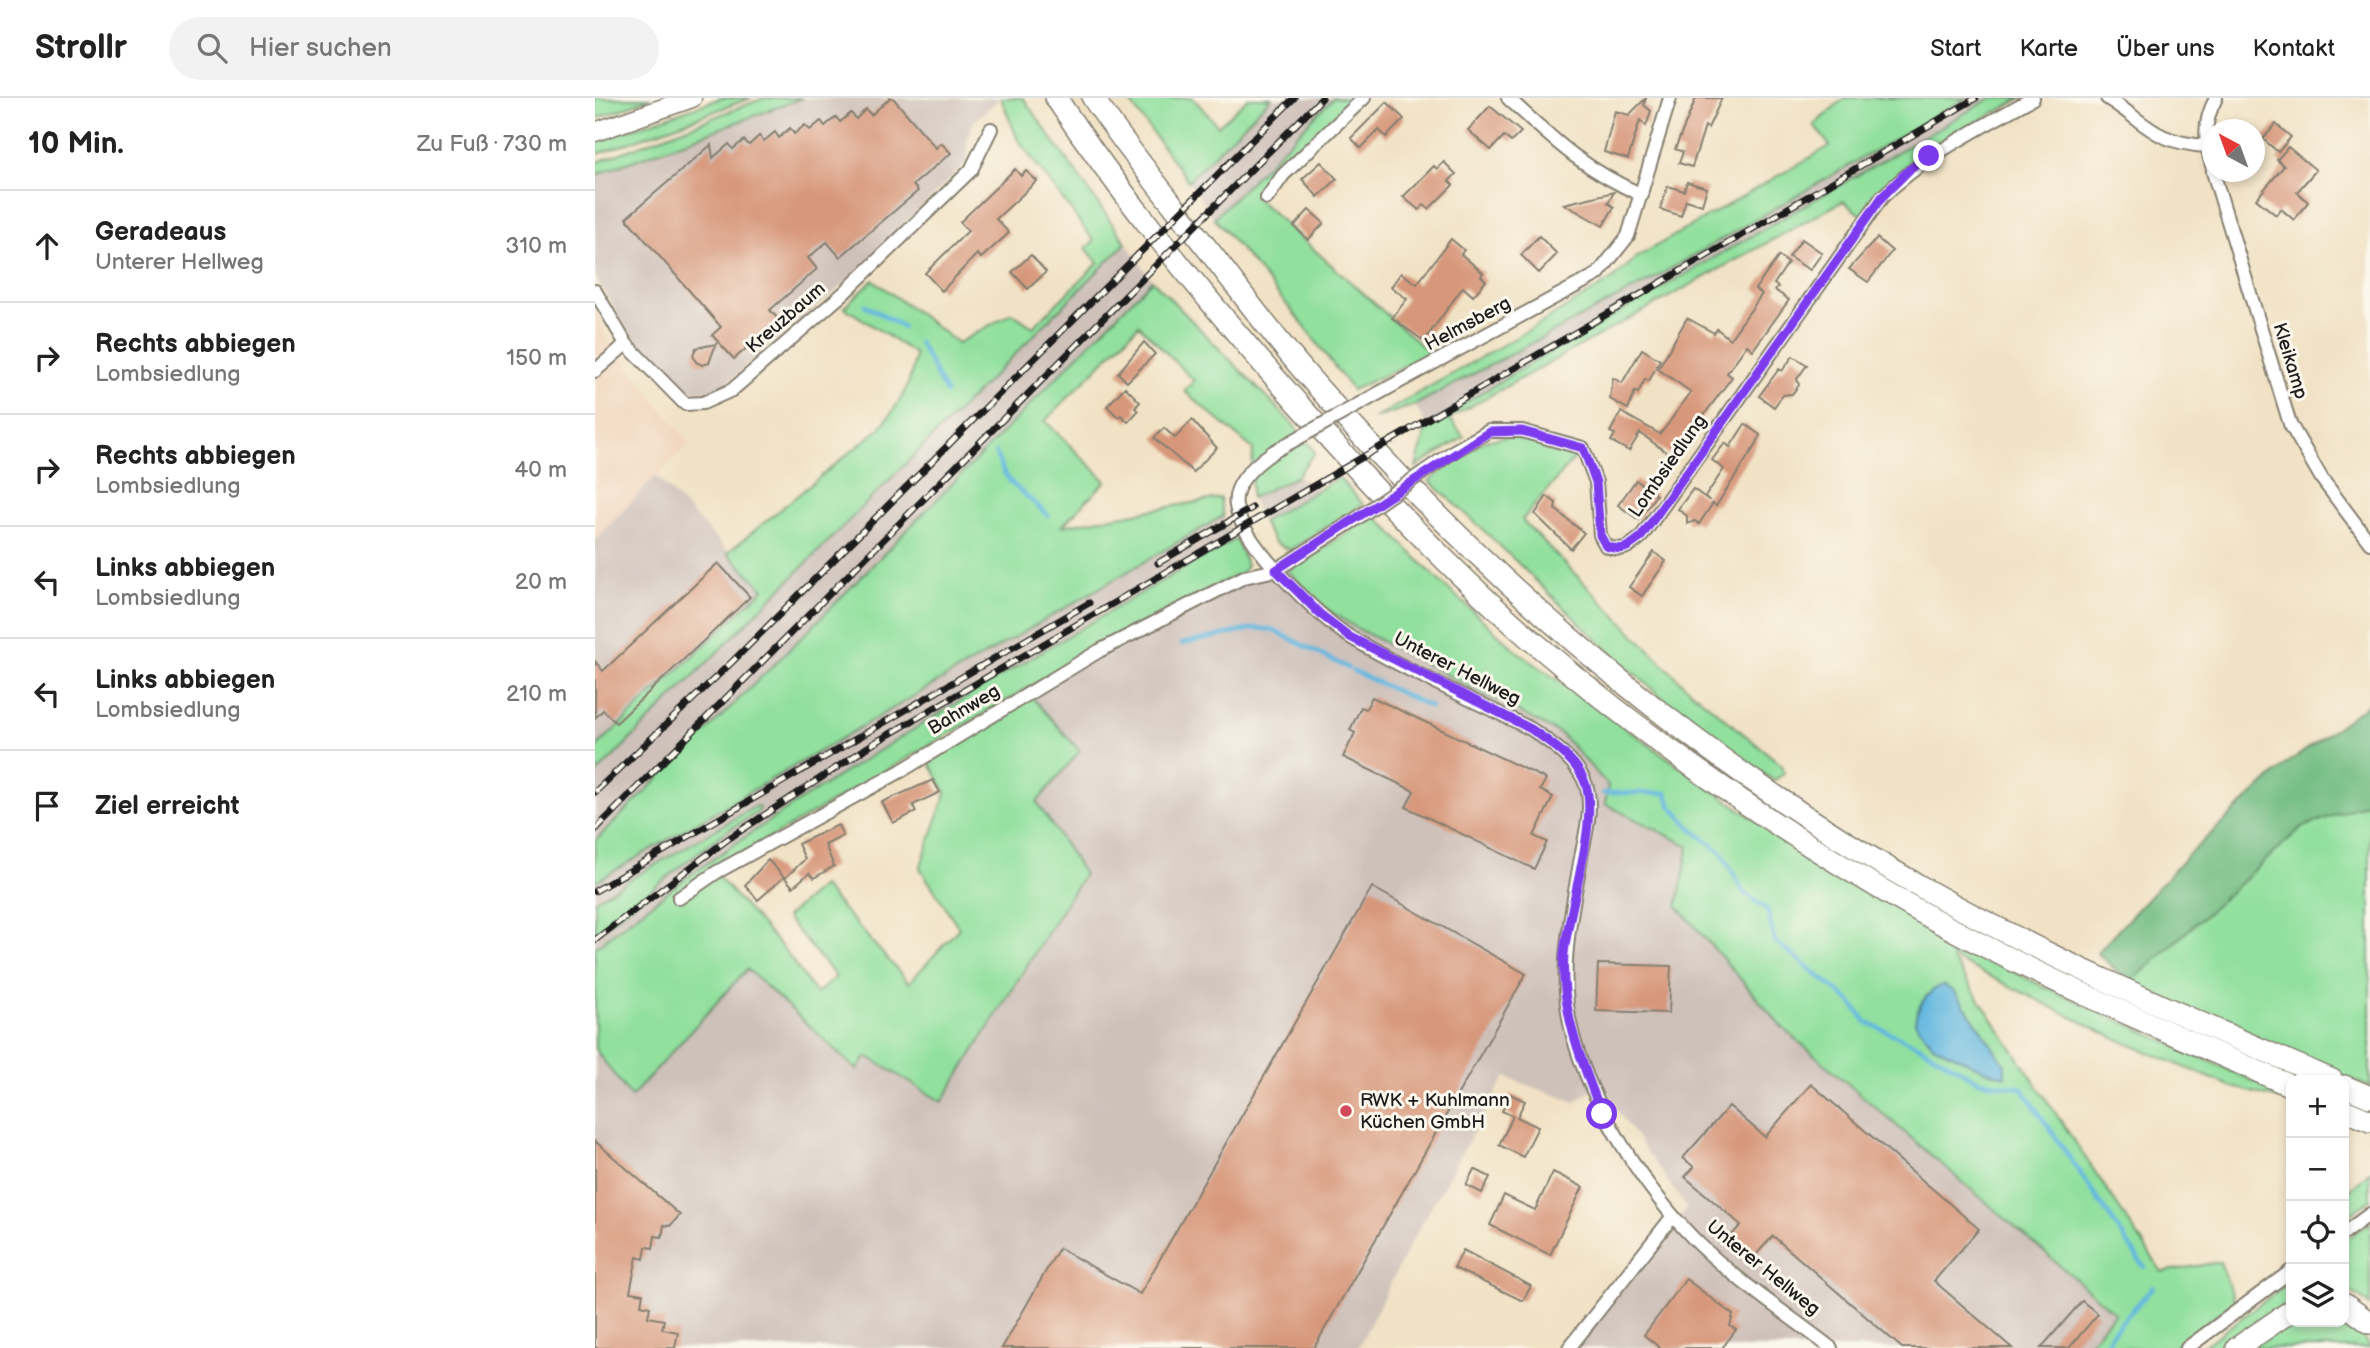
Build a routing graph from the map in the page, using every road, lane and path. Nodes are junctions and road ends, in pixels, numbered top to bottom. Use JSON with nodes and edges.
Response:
{"nodes":[{"id":1,"x":692,"y":98,"type":"edge"},
{"id":2,"x":1056,"y":98,"type":"edge"},
{"id":3,"x":1093,"y":98,"type":"edge"},
{"id":4,"x":1364,"y":98,"type":"edge"},
{"id":5,"x":1509,"y":98,"type":"edge"},
{"id":6,"x":1669,"y":98,"type":"edge"},
{"id":7,"x":2033,"y":98,"type":"edge"},
{"id":8,"x":2107,"y":98,"type":"edge"},
{"id":9,"x":2216,"y":98,"type":"edge"},
{"id":10,"x":2206,"y":119,"type":"edge"},
{"id":11,"x":991,"y":129,"type":"dead end"},
{"id":12,"x":595,"y":132,"type":"edge"},
{"id":13,"x":2202,"y":146,"type":"edge"},
{"id":14,"x":2217,"y":182,"type":"edge"},
{"id":15,"x":1642,"y":195,"type":"junction"},
{"id":16,"x":1267,"y":198,"type":"dead end"},
{"id":17,"x":595,"y":291,"type":"edge"},
{"id":18,"x":626,"y":344,"type":"junction"},
{"id":19,"x":595,"y":371,"type":"edge"},
{"id":20,"x":1248,"y":532,"type":"joint"},
{"id":21,"x":2370,"y":543,"type":"edge"},
{"id":22,"x":1276,"y":570,"type":"junction"},
{"id":23,"x":679,"y":898,"type":"dead end"},
{"id":24,"x":2321,"y":1075,"type":"edge"},
{"id":25,"x":2286,"y":1084,"type":"edge"},
{"id":26,"x":2349,"y":1088,"type":"edge"},
{"id":27,"x":2370,"y":1097,"type":"edge"},
{"id":28,"x":2349,"y":1112,"type":"edge"},
{"id":29,"x":2370,"y":1121,"type":"edge"},
{"id":30,"x":2370,"y":1214,"type":"edge"},
{"id":31,"x":1673,"y":1216,"type":"junction"},
{"id":32,"x":2349,"y":1229,"type":"edge"},
{"id":33,"x":2286,"y":1275,"type":"edge"},
{"id":34,"x":2349,"y":1308,"type":"edge"},
{"id":35,"x":2286,"y":1314,"type":"edge"},
{"id":36,"x":2370,"y":1323,"type":"edge"},
{"id":37,"x":1569,"y":1348,"type":"edge"},
{"id":38,"x":1831,"y":1348,"type":"edge"},
{"id":39,"x":2186,"y":1348,"type":"edge"},
{"id":40,"x":2237,"y":1348,"type":"edge"}],
"edges":[{"from":1,"to":12,"type":"main road"},
{"from":2,"to":25,"type":"highway"},
{"from":3,"to":24,"type":"highway"},
{"from":4,"to":16,"type":"street"},
{"from":5,"to":15,"type":"street"},
{"from":6,"to":15,"type":"street","name":"Helmsberg"},
{"from":7,"to":22,"type":"street","name":"Lombsiedlung","bridge":true},
{"from":8,"to":13,"type":"street"},
{"from":9,"to":10,"type":"street","name":"Kleikamp"},
{"from":11,"to":18,"type":"street","name":"Kreuzbaum"},
{"from":14,"to":21,"type":"street","name":"Kleikamp"},
{"from":15,"to":20,"type":"street","name":"Helmsberg","bridge":true},
{"from":17,"to":18,"type":"street","name":"Kreuzbaum"},
{"from":18,"to":19,"type":"street"},
{"from":20,"to":22,"type":"street","name":"Unterer Hellweg"},
{"from":22,"to":23,"type":"street","name":"Bahnweg"},
{"from":22,"to":31,"type":"street","name":"Unterer Hellweg"},
{"from":26,"to":27,"type":"highway"},
{"from":28,"to":29,"type":"highway"},
{"from":30,"to":32,"type":"street"},
{"from":31,"to":37,"type":"street"},
{"from":31,"to":38,"type":"street","name":"Unterer Hellweg"},
{"from":33,"to":39,"type":"street"},
{"from":34,"to":36,"type":"highway"},
{"from":35,"to":40,"type":"highway"}]}
